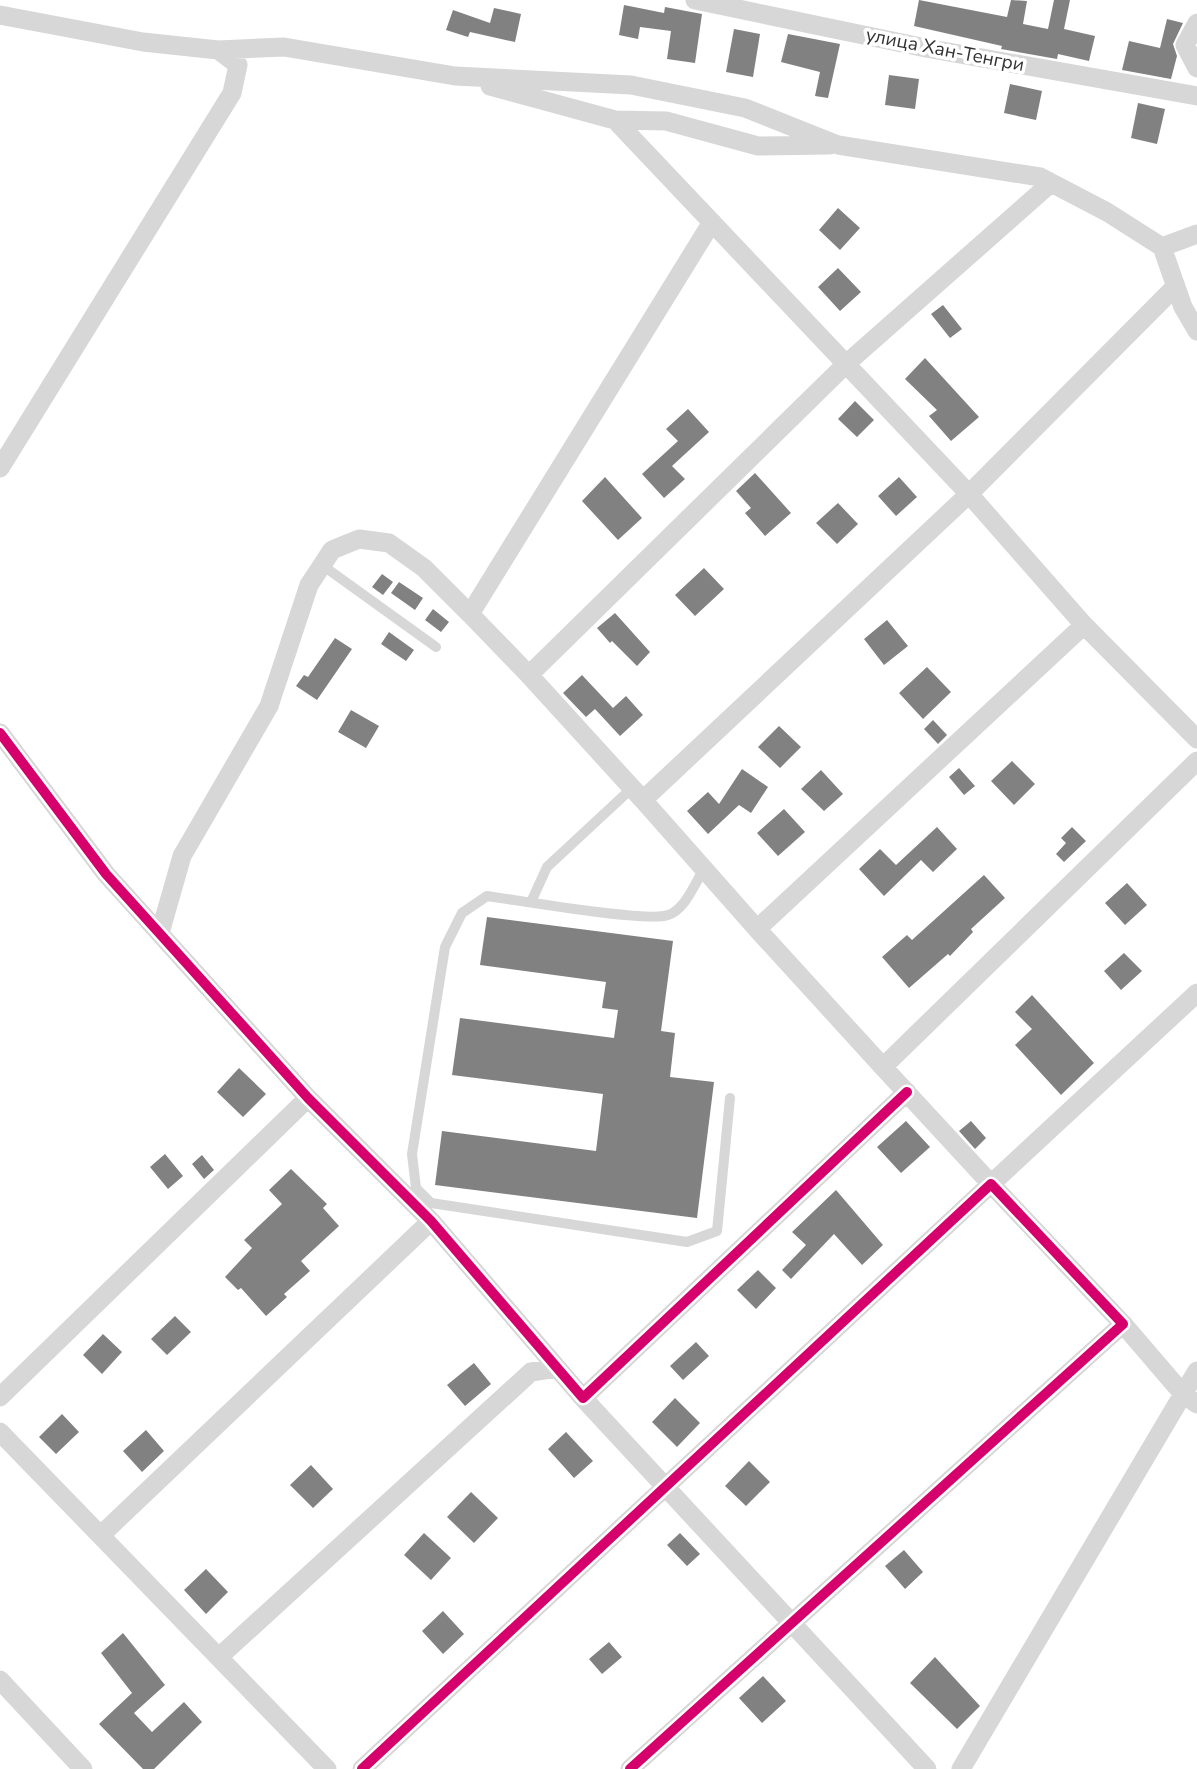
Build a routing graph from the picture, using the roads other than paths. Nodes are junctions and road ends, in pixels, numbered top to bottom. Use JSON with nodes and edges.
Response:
{"nodes":[{"id":1,"x":695,"y":0,"type":"edge"},
{"id":2,"x":0,"y":15,"type":"edge"},
{"id":3,"x":1197,"y":23,"type":"edge"},
{"id":4,"x":218,"y":50,"type":"junction"},
{"id":5,"x":1197,"y":68,"type":"edge"},
{"id":6,"x":455,"y":76,"type":"junction"},
{"id":7,"x":1197,"y":96,"type":"edge"},
{"id":8,"x":615,"y":120,"type":"junction"},
{"id":9,"x":838,"y":145,"type":"junction"},
{"id":10,"x":1051,"y":183,"type":"junction"},
{"id":11,"x":712,"y":222,"type":"junction"},
{"id":12,"x":1197,"y":234,"type":"edge"},
{"id":13,"x":1162,"y":247,"type":"junction"},
{"id":14,"x":1176,"y":286,"type":"junction"},
{"id":15,"x":1197,"y":331,"type":"edge"},
{"id":16,"x":846,"y":364,"type":"junction"},
{"id":17,"x":0,"y":468,"type":"edge"},
{"id":18,"x":969,"y":494,"type":"junction"},
{"id":19,"x":322,"y":565,"type":"junction"},
{"id":20,"x":470,"y":614,"type":"junction"},
{"id":21,"x":1084,"y":625,"type":"junction"},
{"id":22,"x":436,"y":647,"type":"dead end"},
{"id":23,"x":529,"y":675,"type":"junction"},
{"id":24,"x":0,"y":733,"type":"edge"},
{"id":25,"x":1197,"y":739,"type":"edge"},
{"id":26,"x":1197,"y":761,"type":"edge"},
{"id":27,"x":637,"y":794,"type":"junction"},
{"id":28,"x":704,"y":869,"type":"junction"},
{"id":29,"x":531,"y":902,"type":"junction"},
{"id":30,"x":757,"y":929,"type":"junction"},
{"id":31,"x":160,"y":933,"type":"junction"},
{"id":32,"x":1197,"y":993,"type":"edge"},
{"id":33,"x":883,"y":1067,"type":"junction"},
{"id":34,"x":907,"y":1092,"type":"junction"},
{"id":35,"x":309,"y":1098,"type":"junction"},
{"id":36,"x":730,"y":1098,"type":"dead end"},
{"id":37,"x":991,"y":1184,"type":"junction"},
{"id":38,"x":431,"y":1221,"type":"junction"},
{"id":39,"x":1123,"y":1324,"type":"junction"},
{"id":40,"x":557,"y":1368,"type":"junction"},
{"id":41,"x":1197,"y":1371,"type":"edge"},
{"id":42,"x":0,"y":1397,"type":"edge"},
{"id":43,"x":583,"y":1398,"type":"junction"},
{"id":44,"x":1190,"y":1399,"type":"edge"},
{"id":45,"x":0,"y":1432,"type":"edge"},
{"id":46,"x":667,"y":1485,"type":"junction"},
{"id":47,"x":101,"y":1535,"type":"junction"},
{"id":48,"x":790,"y":1621,"type":"junction"},
{"id":49,"x":219,"y":1657,"type":"junction"},
{"id":50,"x":0,"y":1680,"type":"edge"},
{"id":51,"x":83,"y":1769,"type":"edge"},
{"id":52,"x":327,"y":1769,"type":"edge"},
{"id":53,"x":362,"y":1769,"type":"edge"},
{"id":54,"x":630,"y":1769,"type":"edge"},
{"id":55,"x":927,"y":1769,"type":"edge"},
{"id":56,"x":961,"y":1769,"type":"edge"}],
"edges":[{"from":1,"to":7,"type":"street","name":"улица Хан-Тенгри"},
{"from":2,"to":4,"type":"street"},
{"from":3,"to":5,"type":"street"},
{"from":4,"to":6,"type":"street"},
{"from":4,"to":17,"type":"street"},
{"from":6,"to":8,"type":"street"},
{"from":6,"to":9,"type":"street"},
{"from":8,"to":9,"type":"street"},
{"from":8,"to":11,"type":"street"},
{"from":9,"to":10,"type":"street"},
{"from":10,"to":13,"type":"street"},
{"from":10,"to":16,"type":"street"},
{"from":11,"to":16,"type":"street"},
{"from":11,"to":20,"type":"street"},
{"from":12,"to":13,"type":"street"},
{"from":13,"to":14,"type":"street"},
{"from":14,"to":15,"type":"street"},
{"from":14,"to":18,"type":"street"},
{"from":16,"to":18,"type":"street"},
{"from":16,"to":23,"type":"street"},
{"from":18,"to":21,"type":"street"},
{"from":18,"to":27,"type":"street"},
{"from":19,"to":20,"type":"street"},
{"from":19,"to":22,"type":"lane"},
{"from":19,"to":31,"type":"street"},
{"from":20,"to":23,"type":"street"},
{"from":21,"to":25,"type":"street"},
{"from":21,"to":30,"type":"street"},
{"from":23,"to":27,"type":"street"},
{"from":24,"to":31,"type":"street"},
{"from":26,"to":33,"type":"street"},
{"from":27,"to":28,"type":"street"},
{"from":27,"to":29,"type":"lane"},
{"from":28,"to":29,"type":"lane"},
{"from":28,"to":30,"type":"street"},
{"from":29,"to":36,"type":"lane"},
{"from":30,"to":33,"type":"street"},
{"from":31,"to":35,"type":"street"},
{"from":32,"to":37,"type":"street"},
{"from":33,"to":34,"type":"street"},
{"from":34,"to":37,"type":"street"},
{"from":34,"to":43,"type":"street"},
{"from":35,"to":38,"type":"street"},
{"from":35,"to":42,"type":"street"},
{"from":37,"to":39,"type":"street"},
{"from":37,"to":46,"type":"street"},
{"from":38,"to":40,"type":"street"},
{"from":38,"to":47,"type":"street"},
{"from":39,"to":44,"type":"street"},
{"from":39,"to":48,"type":"street"},
{"from":40,"to":43,"type":"street"},
{"from":40,"to":49,"type":"street"},
{"from":41,"to":44,"type":"street"},
{"from":43,"to":46,"type":"street"},
{"from":44,"to":56,"type":"street"},
{"from":45,"to":47,"type":"street"},
{"from":46,"to":48,"type":"street"},
{"from":46,"to":53,"type":"street"},
{"from":47,"to":49,"type":"street"},
{"from":48,"to":54,"type":"street"},
{"from":48,"to":55,"type":"street"},
{"from":49,"to":52,"type":"street"},
{"from":50,"to":51,"type":"street"}]}
